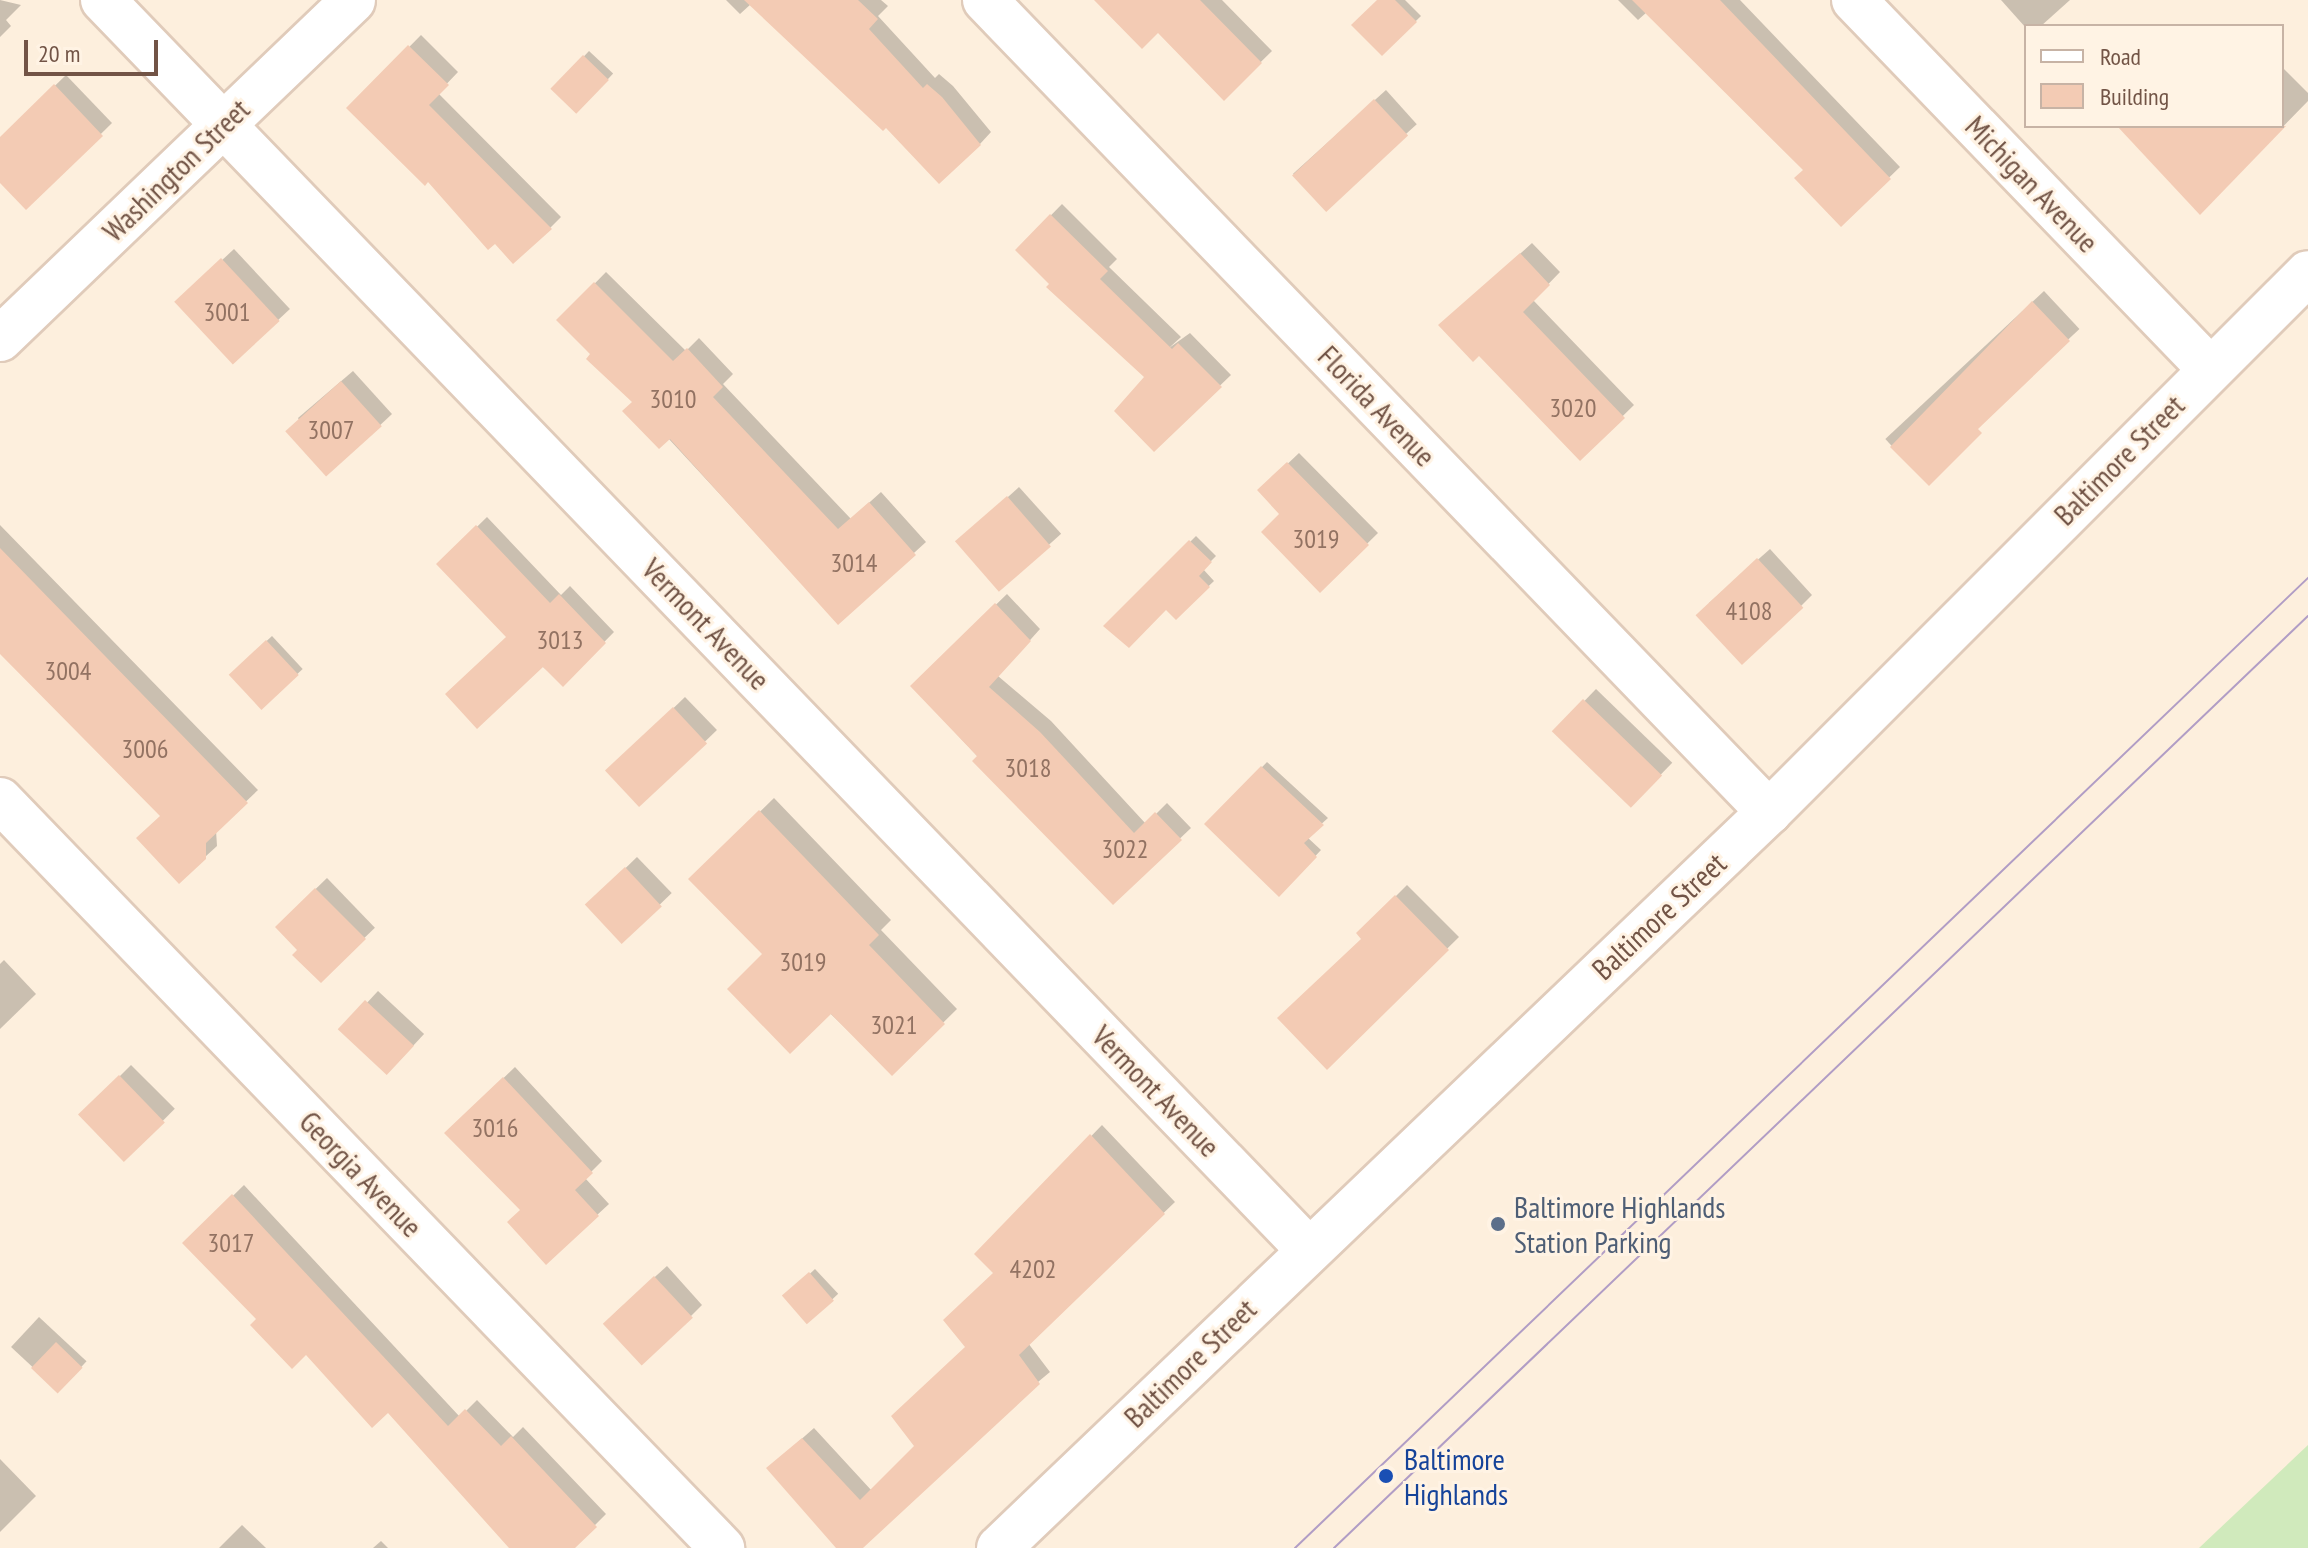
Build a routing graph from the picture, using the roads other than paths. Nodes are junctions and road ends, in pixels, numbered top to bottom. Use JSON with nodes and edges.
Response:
{"nodes":[{"id":1,"x":103,"y":0,"type":"edge"},
{"id":2,"x":353,"y":0,"type":"edge"},
{"id":3,"x":985,"y":0,"type":"edge"},
{"id":4,"x":1854,"y":0,"type":"edge"},
{"id":5,"x":223,"y":124,"type":"junction"},
{"id":6,"x":2308,"y":273,"type":"edge"},
{"id":7,"x":0,"y":339,"type":"edge"},
{"id":8,"x":2210,"y":369,"type":"junction"},
{"id":9,"x":0,"y":800,"type":"edge"},
{"id":10,"x":1769,"y":812,"type":"junction"},
{"id":11,"x":1308,"y":1249,"type":"junction"},
{"id":12,"x":722,"y":1548,"type":"edge"},
{"id":13,"x":999,"y":1548,"type":"edge"}],
"edges":[{"from":1,"to":5,"type":"street","name":"Vermont Avenue"},
{"from":2,"to":5,"type":"street","name":"Washington Street"},
{"from":3,"to":10,"type":"street","name":"Florida Avenue"},
{"from":4,"to":8,"type":"street","name":"Michigan Avenue"},
{"from":5,"to":7,"type":"street","name":"Washington Street"},
{"from":5,"to":11,"type":"street","name":"Vermont Avenue"},
{"from":6,"to":8,"type":"street","name":"Baltimore Street"},
{"from":8,"to":10,"type":"street","name":"Baltimore Street"},
{"from":9,"to":12,"type":"street","name":"Georgia Avenue"},
{"from":10,"to":11,"type":"street","name":"Baltimore Street"},
{"from":11,"to":13,"type":"street","name":"Baltimore Street"}]}
